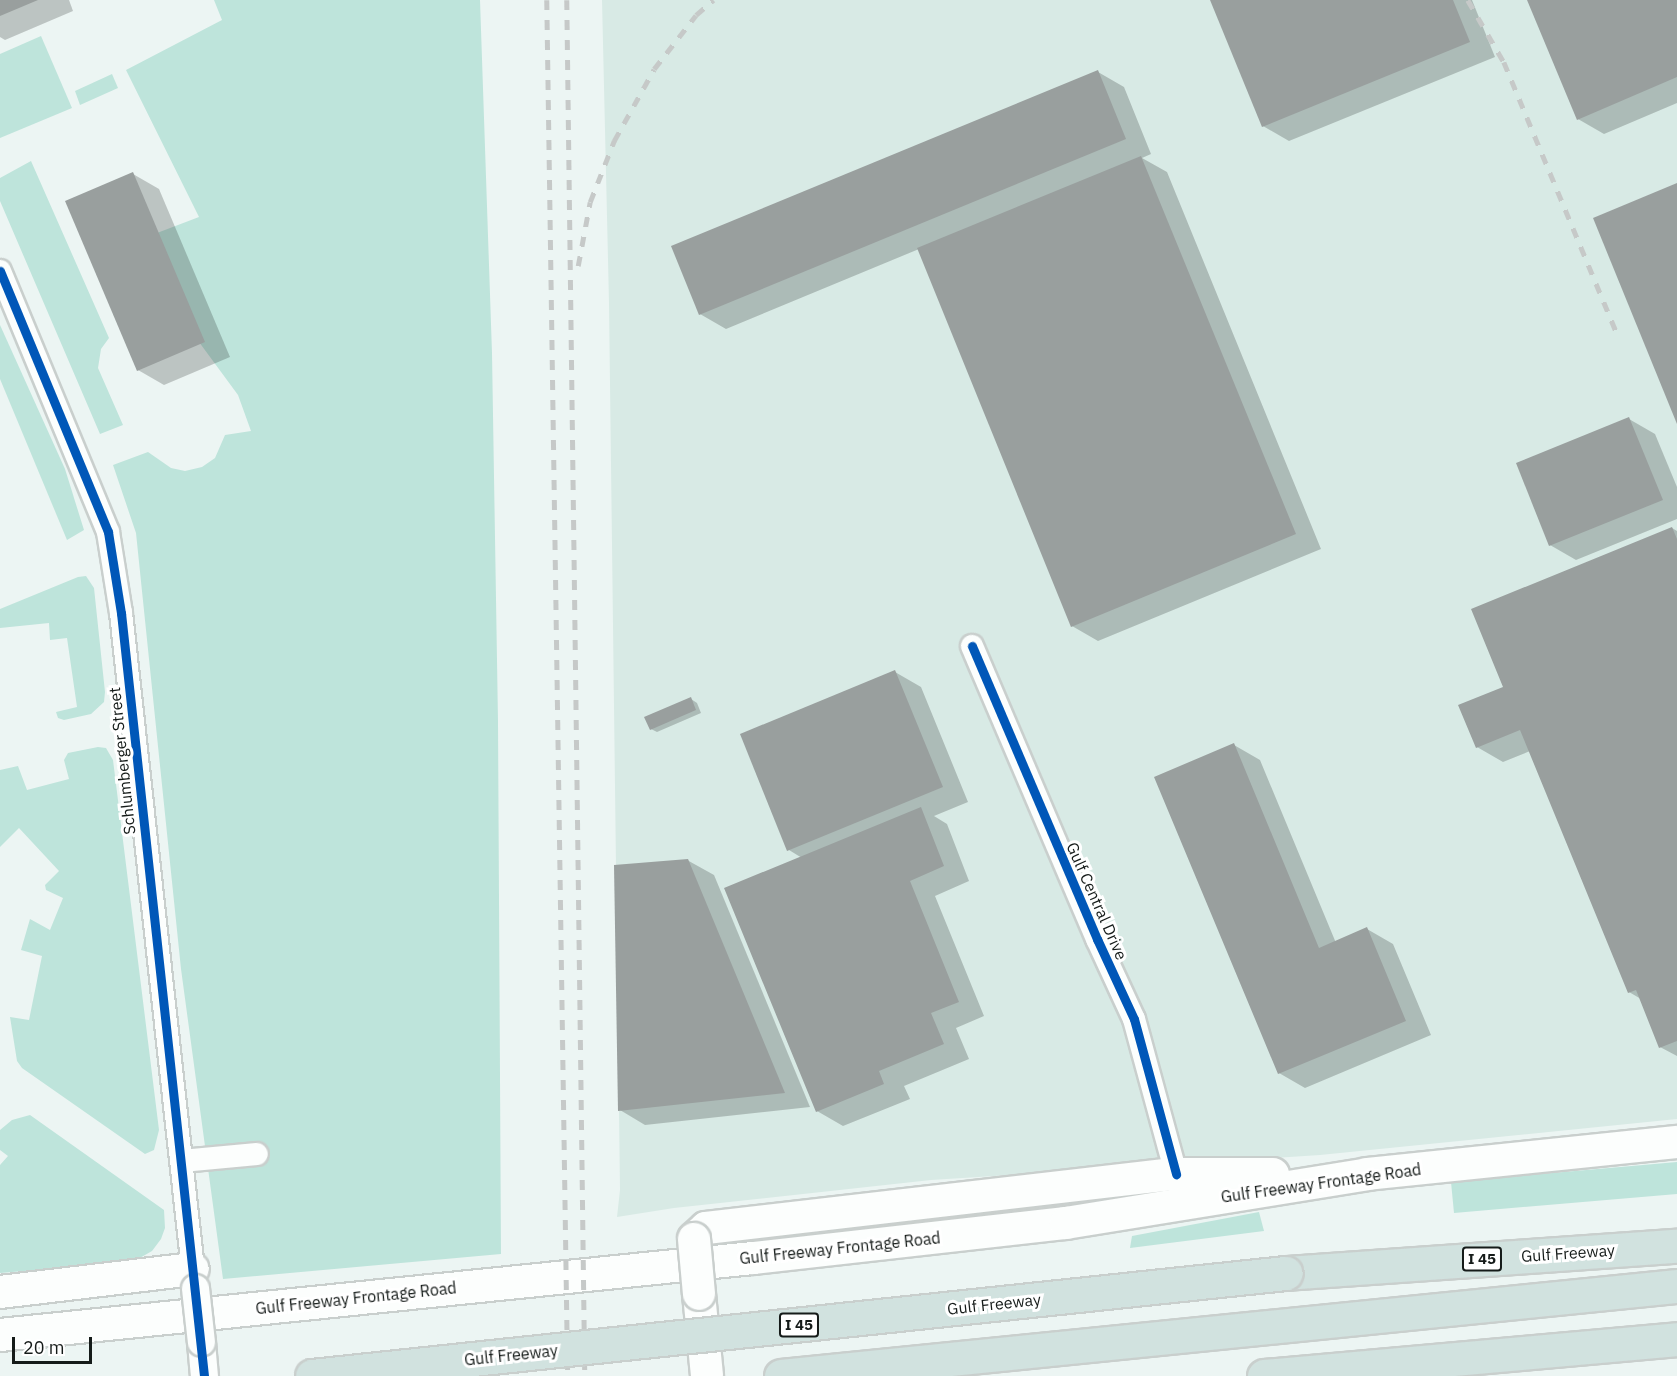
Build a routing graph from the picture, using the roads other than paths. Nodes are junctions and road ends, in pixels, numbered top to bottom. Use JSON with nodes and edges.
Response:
{"nodes":[{"id":1,"x":0,"y":271,"type":"edge"},
{"id":2,"x":972,"y":646,"type":"dead end"},
{"id":3,"x":1677,"y":1142,"type":"edge"},
{"id":4,"x":257,"y":1154,"type":"dead end"},
{"id":5,"x":182,"y":1161,"type":"junction"},
{"id":6,"x":1176,"y":1174,"type":"junction"},
{"id":7,"x":1367,"y":1174,"type":"junction"},
{"id":8,"x":1677,"y":1246,"type":"edge"},
{"id":9,"x":194,"y":1279,"type":"junction"},
{"id":10,"x":1677,"y":1286,"type":"edge"},
{"id":11,"x":0,"y":1292,"type":"edge"},
{"id":12,"x":0,"y":1335,"type":"edge"},
{"id":13,"x":1677,"y":1340,"type":"edge"},
{"id":14,"x":1279,"y":1375,"type":"edge"},
{"id":15,"x":204,"y":1376,"type":"edge"},
{"id":16,"x":312,"y":1376,"type":"edge"},
{"id":17,"x":707,"y":1376,"type":"edge"},
{"id":18,"x":781,"y":1376,"type":"edge"}],
"edges":[{"from":1,"to":5,"type":"street","name":"Schlumberger Street"},
{"from":2,"to":6,"type":"street","name":"Gulf Central Drive"},
{"from":3,"to":7,"type":"main road","name":"Gulf Freeway Frontage Road"},
{"from":4,"to":5,"type":"street"},
{"from":5,"to":9,"type":"street","name":"Schlumberger Street"},
{"from":6,"to":7,"type":"main road"},
{"from":6,"to":17,"type":"main road","bridge":true},
{"from":7,"to":12,"type":"main road","name":"Gulf Freeway Frontage Road"},
{"from":8,"to":16,"type":"highway","name":"Gulf Freeway","number":"I 45","bridge":true},
{"from":9,"to":11,"type":"main road"},
{"from":9,"to":15,"type":"street","bridge":true},
{"from":10,"to":18,"type":"highway"},
{"from":13,"to":14,"type":"highway"}]}
